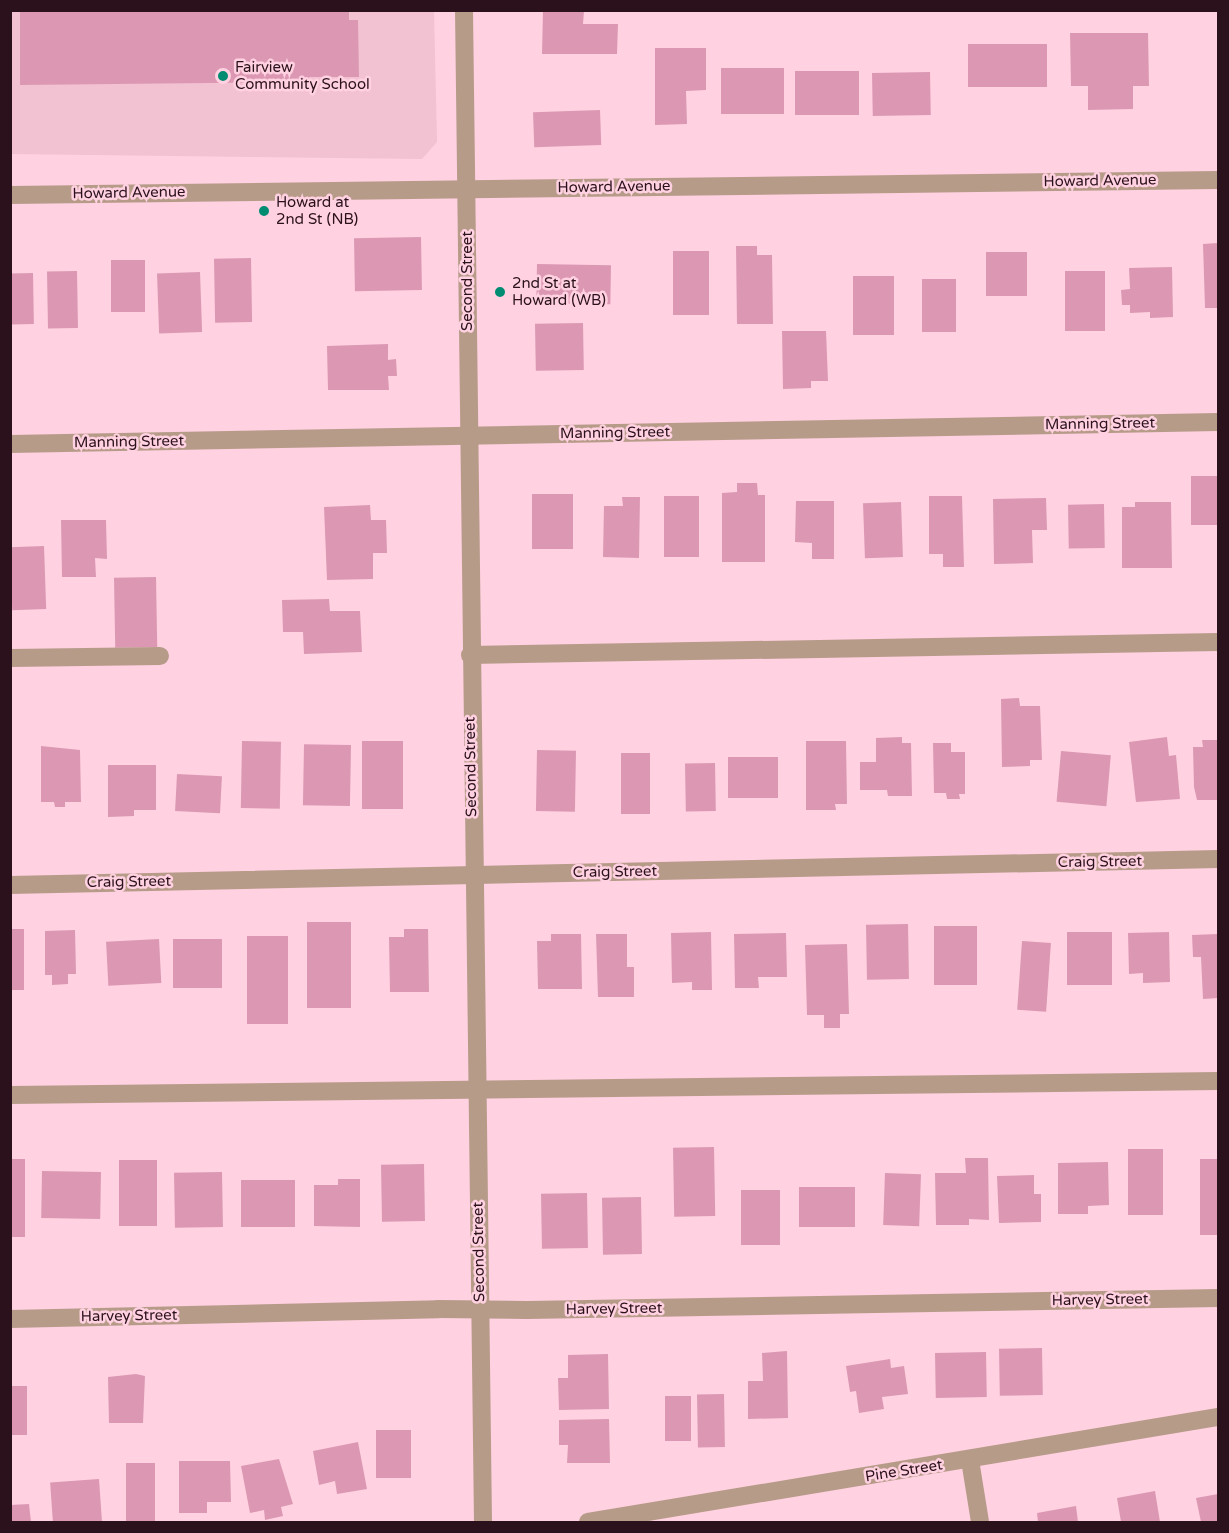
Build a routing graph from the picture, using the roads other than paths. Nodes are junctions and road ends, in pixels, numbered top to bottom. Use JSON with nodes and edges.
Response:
{"nodes":[{"id":1,"x":464,"y":10,"type":"edge"},
{"id":2,"x":1218,"y":180,"type":"edge"},
{"id":3,"x":468,"y":188,"type":"junction"},
{"id":4,"x":10,"y":195,"type":"edge"},
{"id":5,"x":1218,"y":422,"type":"edge"},
{"id":6,"x":468,"y":436,"type":"junction"},
{"id":7,"x":10,"y":444,"type":"edge"},
{"id":8,"x":1218,"y":642,"type":"edge"},
{"id":9,"x":470,"y":655,"type":"junction"},
{"id":10,"x":160,"y":656,"type":"dead end"},
{"id":11,"x":10,"y":658,"type":"edge"},
{"id":12,"x":1218,"y":859,"type":"edge"},
{"id":13,"x":472,"y":875,"type":"junction"},
{"id":14,"x":10,"y":885,"type":"edge"},
{"id":15,"x":1218,"y":1081,"type":"edge"},
{"id":16,"x":476,"y":1089,"type":"junction"},
{"id":17,"x":10,"y":1095,"type":"edge"},
{"id":18,"x":1218,"y":1298,"type":"edge"},
{"id":19,"x":480,"y":1309,"type":"junction"},
{"id":20,"x":10,"y":1319,"type":"edge"},
{"id":21,"x":1218,"y":1417,"type":"edge"},
{"id":22,"x":970,"y":1460,"type":"junction"},
{"id":23,"x":483,"y":1522,"type":"edge"},
{"id":24,"x":588,"y":1522,"type":"edge"},
{"id":25,"x":980,"y":1522,"type":"edge"}],
"edges":[{"from":1,"to":3,"type":"street","name":"Second Street"},
{"from":2,"to":3,"type":"street","name":"Howard Avenue"},
{"from":3,"to":4,"type":"street","name":"Howard Avenue"},
{"from":3,"to":6,"type":"street","name":"Second Street"},
{"from":5,"to":6,"type":"street","name":"Manning Street"},
{"from":6,"to":7,"type":"street","name":"Manning Street"},
{"from":6,"to":9,"type":"street","name":"Second Street"},
{"from":8,"to":9,"type":"street"},
{"from":9,"to":13,"type":"street","name":"Second Street"},
{"from":10,"to":11,"type":"street"},
{"from":12,"to":13,"type":"street","name":"Craig Street"},
{"from":13,"to":14,"type":"street","name":"Craig Street"},
{"from":13,"to":16,"type":"street","name":"Second Street"},
{"from":15,"to":16,"type":"street"},
{"from":16,"to":17,"type":"street"},
{"from":16,"to":19,"type":"street","name":"Second Street"},
{"from":18,"to":19,"type":"street","name":"Harvey Street"},
{"from":19,"to":20,"type":"street","name":"Harvey Street"},
{"from":19,"to":23,"type":"street","name":"Second Street"},
{"from":21,"to":22,"type":"street","name":"Pine Street"},
{"from":22,"to":24,"type":"street","name":"Pine Street"},
{"from":22,"to":25,"type":"street"}]}
